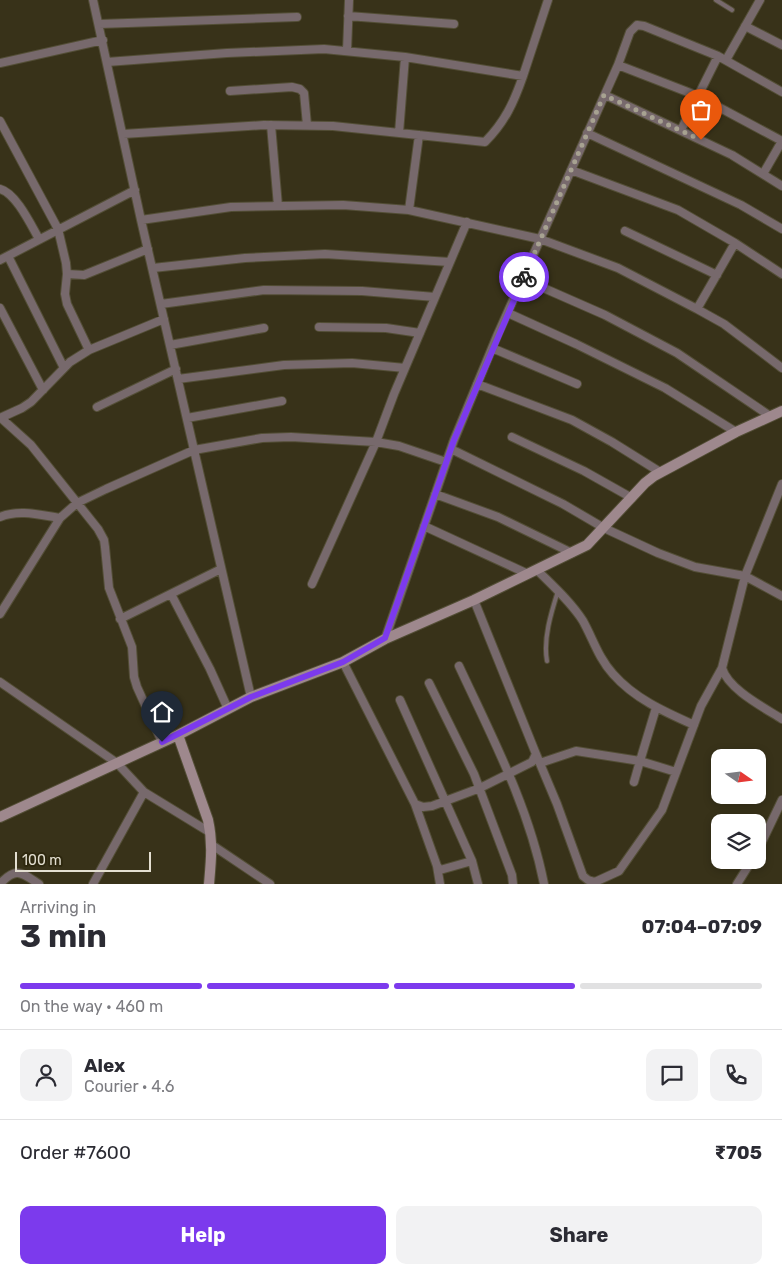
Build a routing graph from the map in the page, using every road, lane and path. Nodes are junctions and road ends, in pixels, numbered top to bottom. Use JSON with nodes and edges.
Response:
{"nodes":[{"id":1,"x":93,"y":0,"type":"edge"},
{"id":2,"x":349,"y":0,"type":"edge"},
{"id":3,"x":548,"y":0,"type":"edge"},
{"id":4,"x":716,"y":0,"type":"edge"},
{"id":5,"x":760,"y":0,"type":"edge"},
{"id":6,"x":732,"y":10,"type":"dead end"},
{"id":7,"x":348,"y":16,"type":"junction"},
{"id":8,"x":297,"y":17,"type":"dead end"},
{"id":9,"x":98,"y":24,"type":"junction"},
{"id":10,"x":454,"y":24,"type":"dead end"},
{"id":11,"x":745,"y":26,"type":"junction"},
{"id":12,"x":103,"y":40,"type":"junction"},
{"id":13,"x":782,"y":45,"type":"edge"},
{"id":14,"x":347,"y":51,"type":"junction"},
{"id":15,"x":405,"y":57,"type":"junction"},
{"id":16,"x":722,"y":58,"type":"junction"},
{"id":17,"x":107,"y":62,"type":"junction"},
{"id":18,"x":0,"y":63,"type":"edge"},
{"id":19,"x":618,"y":65,"type":"junction"},
{"id":20,"x":523,"y":76,"type":"junction"},
{"id":21,"x":230,"y":91,"type":"dead end"},
{"id":22,"x":782,"y":92,"type":"edge"},
{"id":23,"x":604,"y":95,"type":"junction"},
{"id":24,"x":698,"y":96,"type":"junction"},
{"id":25,"x":0,"y":121,"type":"edge"},
{"id":26,"x":272,"y":125,"type":"junction"},
{"id":27,"x":307,"y":125,"type":"junction"},
{"id":28,"x":681,"y":130,"type":"junction"},
{"id":29,"x":399,"y":133,"type":"junction"},
{"id":30,"x":587,"y":133,"type":"junction"},
{"id":31,"x":122,"y":134,"type":"junction"},
{"id":32,"x":418,"y":135,"type":"junction"},
{"id":33,"x":782,"y":141,"type":"edge"},
{"id":34,"x":571,"y":170,"type":"junction"},
{"id":35,"x":762,"y":174,"type":"junction"},
{"id":36,"x":782,"y":186,"type":"edge"},
{"id":37,"x":0,"y":189,"type":"edge"},
{"id":38,"x":135,"y":190,"type":"junction"},
{"id":39,"x":278,"y":206,"type":"junction"},
{"id":40,"x":409,"y":210,"type":"junction"},
{"id":41,"x":141,"y":220,"type":"junction"},
{"id":42,"x":467,"y":222,"type":"junction"},
{"id":43,"x":58,"y":230,"type":"junction"},
{"id":44,"x":782,"y":230,"type":"edge"},
{"id":45,"x":625,"y":231,"type":"dead end"},
{"id":46,"x":39,"y":239,"type":"junction"},
{"id":47,"x":540,"y":239,"type":"junction"},
{"id":48,"x":736,"y":243,"type":"junction"},
{"id":49,"x":148,"y":249,"type":"junction"},
{"id":50,"x":8,"y":256,"type":"junction"},
{"id":51,"x":0,"y":260,"type":"edge"},
{"id":52,"x":450,"y":262,"type":"junction"},
{"id":53,"x":153,"y":268,"type":"junction"},
{"id":54,"x":67,"y":274,"type":"junction"},
{"id":55,"x":782,"y":274,"type":"edge"},
{"id":56,"x":717,"y":275,"type":"junction"},
{"id":57,"x":522,"y":279,"type":"junction"},
{"id":58,"x":435,"y":297,"type":"junction"},
{"id":59,"x":161,"y":304,"type":"junction"},
{"id":60,"x":0,"y":308,"type":"edge"},
{"id":61,"x":697,"y":308,"type":"junction"},
{"id":62,"x":508,"y":312,"type":"junction"},
{"id":63,"x":164,"y":319,"type":"junction"},
{"id":64,"x":318,"y":327,"type":"dead end"},
{"id":65,"x":264,"y":328,"type":"dead end"},
{"id":66,"x":420,"y":333,"type":"junction"},
{"id":67,"x":170,"y":345,"type":"junction"},
{"id":68,"x":492,"y":348,"type":"junction"},
{"id":69,"x":89,"y":350,"type":"junction"},
{"id":70,"x":64,"y":368,"type":"junction"},
{"id":71,"x":405,"y":368,"type":"junction"},
{"id":72,"x":782,"y":368,"type":"edge"},
{"id":73,"x":176,"y":369,"type":"junction"},
{"id":74,"x":178,"y":379,"type":"junction"},
{"id":75,"x":478,"y":384,"type":"junction"},
{"id":76,"x":577,"y":384,"type":"dead end"},
{"id":77,"x":43,"y":390,"type":"junction"},
{"id":78,"x":282,"y":401,"type":"dead end"},
{"id":79,"x":97,"y":407,"type":"dead end"},
{"id":80,"x":782,"y":411,"type":"edge"},
{"id":81,"x":770,"y":416,"type":"junction"},
{"id":82,"x":0,"y":418,"type":"edge"},
{"id":83,"x":187,"y":418,"type":"junction"},
{"id":84,"x":736,"y":432,"type":"junction"},
{"id":85,"x":512,"y":437,"type":"dead end"},
{"id":86,"x":376,"y":442,"type":"junction"},
{"id":87,"x":451,"y":449,"type":"junction"},
{"id":88,"x":194,"y":450,"type":"junction"},
{"id":89,"x":446,"y":462,"type":"junction"},
{"id":90,"x":660,"y":472,"type":"junction"},
{"id":91,"x":781,"y":490,"type":"edge"},
{"id":92,"x":435,"y":494,"type":"junction"},
{"id":93,"x":632,"y":498,"type":"junction"},
{"id":94,"x":77,"y":503,"type":"junction"},
{"id":95,"x":0,"y":517,"type":"edge"},
{"id":96,"x":60,"y":518,"type":"junction"},
{"id":97,"x":424,"y":526,"type":"junction"},
{"id":98,"x":604,"y":528,"type":"junction"},
{"id":99,"x":572,"y":553,"type":"junction"},
{"id":100,"x":221,"y":569,"type":"junction"},
{"id":101,"x":532,"y":572,"type":"junction"},
{"id":102,"x":745,"y":576,"type":"junction"},
{"id":103,"x":312,"y":584,"type":"dead end"},
{"id":104,"x":558,"y":592,"type":"junction"},
{"id":105,"x":171,"y":594,"type":"junction"},
{"id":106,"x":782,"y":596,"type":"edge"},
{"id":107,"x":474,"y":600,"type":"junction"},
{"id":108,"x":0,"y":614,"type":"edge"},
{"id":109,"x":120,"y":619,"type":"junction"},
{"id":110,"x":385,"y":638,"type":"junction"},
{"id":111,"x":548,"y":661,"type":"dead end"},
{"id":112,"x":343,"y":662,"type":"junction"},
{"id":113,"x":459,"y":666,"type":"dead end"},
{"id":114,"x":722,"y":668,"type":"junction"},
{"id":115,"x":0,"y":682,"type":"edge"},
{"id":116,"x":429,"y":683,"type":"dead end"},
{"id":117,"x":251,"y":697,"type":"junction"},
{"id":118,"x":400,"y":700,"type":"dead end"},
{"id":119,"x":656,"y":708,"type":"junction"},
{"id":120,"x":228,"y":709,"type":"junction"},
{"id":121,"x":782,"y":720,"type":"edge"},
{"id":122,"x":694,"y":725,"type":"junction"},
{"id":123,"x":178,"y":735,"type":"junction"},
{"id":124,"x":162,"y":742,"type":"junction"},
{"id":125,"x":536,"y":754,"type":"junction"},
{"id":126,"x":640,"y":761,"type":"junction"},
{"id":127,"x":117,"y":763,"type":"junction"},
{"id":128,"x":540,"y":763,"type":"junction"},
{"id":129,"x":676,"y":772,"type":"junction"},
{"id":130,"x":509,"y":773,"type":"junction"},
{"id":131,"x":634,"y":782,"type":"dead end"},
{"id":132,"x":480,"y":788,"type":"junction"},
{"id":133,"x":144,"y":792,"type":"junction"},
{"id":134,"x":446,"y":800,"type":"junction"},
{"id":135,"x":782,"y":800,"type":"edge"},
{"id":136,"x":414,"y":804,"type":"junction"},
{"id":137,"x":0,"y":817,"type":"edge"},
{"id":138,"x":211,"y":833,"type":"junction"},
{"id":139,"x":766,"y":833,"type":"edge"},
{"id":140,"x":212,"y":845,"type":"junction"},
{"id":141,"x":472,"y":861,"type":"junction"},
{"id":142,"x":437,"y":866,"type":"junction"},
{"id":143,"x":746,"y":869,"type":"edge"},
{"id":144,"x":0,"y":884,"type":"edge"},
{"id":145,"x":39,"y":884,"type":"edge"},
{"id":146,"x":93,"y":884,"type":"edge"},
{"id":147,"x":208,"y":884,"type":"edge"},
{"id":148,"x":270,"y":884,"type":"edge"},
{"id":149,"x":440,"y":884,"type":"edge"},
{"id":150,"x":478,"y":884,"type":"edge"},
{"id":151,"x":513,"y":884,"type":"edge"},
{"id":152,"x":544,"y":884,"type":"edge"},
{"id":153,"x":737,"y":884,"type":"edge"}],
"edges":[{"from":1,"to":9,"type":"street"},
{"from":2,"to":7,"type":"street"},
{"from":3,"to":20,"type":"street"},
{"from":4,"to":6,"type":"lane"},
{"from":5,"to":11,"type":"street"},
{"from":7,"to":10,"type":"street"},
{"from":7,"to":14,"type":"street"},
{"from":8,"to":9,"type":"street"},
{"from":9,"to":12,"type":"street"},
{"from":11,"to":13,"type":"street"},
{"from":11,"to":16,"type":"street"},
{"from":12,"to":17,"type":"street"},
{"from":12,"to":18,"type":"street"},
{"from":14,"to":15,"type":"street"},
{"from":14,"to":17,"type":"street"},
{"from":15,"to":20,"type":"street"},
{"from":15,"to":29,"type":"street"},
{"from":16,"to":19,"type":"street"},
{"from":16,"to":22,"type":"street"},
{"from":16,"to":24,"type":"street"},
{"from":17,"to":31,"type":"street"},
{"from":19,"to":23,"type":"street"},
{"from":19,"to":24,"type":"street"},
{"from":20,"to":32,"type":"street"},
{"from":21,"to":27,"type":"street"},
{"from":23,"to":28,"type":"street"},
{"from":23,"to":30,"type":"street"},
{"from":24,"to":28,"type":"street"},
{"from":24,"to":33,"type":"street"},
{"from":25,"to":43,"type":"street"},
{"from":26,"to":27,"type":"street"},
{"from":26,"to":31,"type":"street"},
{"from":26,"to":39,"type":"street"},
{"from":27,"to":29,"type":"street"},
{"from":28,"to":35,"type":"street"},
{"from":29,"to":32,"type":"street"},
{"from":30,"to":34,"type":"street"},
{"from":30,"to":44,"type":"street"},
{"from":31,"to":38,"type":"street"},
{"from":32,"to":40,"type":"street"},
{"from":33,"to":35,"type":"street"},
{"from":34,"to":47,"type":"street"},
{"from":34,"to":48,"type":"street"},
{"from":35,"to":36,"type":"street"},
{"from":37,"to":46,"type":"street"},
{"from":38,"to":41,"type":"street"},
{"from":38,"to":43,"type":"street"},
{"from":39,"to":40,"type":"street"},
{"from":39,"to":41,"type":"street"},
{"from":40,"to":42,"type":"street"},
{"from":41,"to":49,"type":"street"},
{"from":42,"to":47,"type":"street"},
{"from":42,"to":52,"type":"street"},
{"from":43,"to":46,"type":"street"},
{"from":43,"to":54,"type":"street"},
{"from":45,"to":56,"type":"street"},
{"from":46,"to":50,"type":"street"},
{"from":47,"to":57,"type":"street"},
{"from":47,"to":61,"type":"street"},
{"from":48,"to":55,"type":"street"},
{"from":48,"to":56,"type":"street"},
{"from":49,"to":53,"type":"street"},
{"from":49,"to":54,"type":"street"},
{"from":50,"to":51,"type":"street"},
{"from":50,"to":70,"type":"street"},
{"from":52,"to":53,"type":"street"},
{"from":52,"to":58,"type":"street"},
{"from":53,"to":59,"type":"street"},
{"from":54,"to":69,"type":"street"},
{"from":56,"to":61,"type":"street"},
{"from":57,"to":62,"type":"street"},
{"from":57,"to":81,"type":"street"},
{"from":58,"to":59,"type":"street"},
{"from":58,"to":66,"type":"street"},
{"from":59,"to":63,"type":"street"},
{"from":60,"to":77,"type":"street"},
{"from":61,"to":72,"type":"street"},
{"from":62,"to":68,"type":"street"},
{"from":62,"to":84,"type":"street"},
{"from":63,"to":67,"type":"street"},
{"from":63,"to":69,"type":"street"},
{"from":64,"to":66,"type":"street"},
{"from":65,"to":67,"type":"street"},
{"from":66,"to":71,"type":"street"},
{"from":67,"to":73,"type":"street"},
{"from":68,"to":75,"type":"street"},
{"from":68,"to":76,"type":"street"},
{"from":69,"to":70,"type":"street"},
{"from":70,"to":77,"type":"street"},
{"from":71,"to":74,"type":"street"},
{"from":71,"to":86,"type":"street"},
{"from":73,"to":74,"type":"street"},
{"from":73,"to":79,"type":"street"},
{"from":74,"to":83,"type":"street"},
{"from":75,"to":87,"type":"street"},
{"from":75,"to":90,"type":"street"},
{"from":77,"to":82,"type":"street"},
{"from":78,"to":83,"type":"street"},
{"from":80,"to":81,"type":"main road"},
{"from":81,"to":84,"type":"main road"},
{"from":82,"to":94,"type":"street"},
{"from":83,"to":88,"type":"street"},
{"from":84,"to":90,"type":"main road"},
{"from":85,"to":93,"type":"street"},
{"from":86,"to":88,"type":"street"},
{"from":86,"to":89,"type":"street"},
{"from":86,"to":103,"type":"street"},
{"from":87,"to":89,"type":"street"},
{"from":87,"to":98,"type":"street"},
{"from":88,"to":94,"type":"street"},
{"from":88,"to":100,"type":"street"},
{"from":89,"to":92,"type":"street"},
{"from":90,"to":93,"type":"main road"},
{"from":91,"to":102,"type":"street"},
{"from":92,"to":97,"type":"street"},
{"from":92,"to":99,"type":"street"},
{"from":93,"to":98,"type":"main road"},
{"from":94,"to":96,"type":"street"},
{"from":94,"to":109,"type":"street"},
{"from":95,"to":96,"type":"street"},
{"from":96,"to":108,"type":"street"},
{"from":97,"to":101,"type":"street"},
{"from":97,"to":110,"type":"street"},
{"from":98,"to":99,"type":"main road"},
{"from":98,"to":102,"type":"street"},
{"from":99,"to":101,"type":"main road"},
{"from":100,"to":105,"type":"street"},
{"from":100,"to":117,"type":"street"},
{"from":101,"to":104,"type":"street"},
{"from":101,"to":107,"type":"main road"},
{"from":102,"to":106,"type":"street"},
{"from":102,"to":114,"type":"street"},
{"from":104,"to":111,"type":"lane"},
{"from":104,"to":119,"type":"street"},
{"from":105,"to":109,"type":"street"},
{"from":105,"to":120,"type":"street"},
{"from":107,"to":110,"type":"main road"},
{"from":107,"to":125,"type":"street"},
{"from":109,"to":124,"type":"street"},
{"from":110,"to":112,"type":"main road"},
{"from":112,"to":117,"type":"main road"},
{"from":112,"to":136,"type":"street"},
{"from":113,"to":130,"type":"street"},
{"from":114,"to":121,"type":"street"},
{"from":114,"to":122,"type":"street"},
{"from":115,"to":127,"type":"street"},
{"from":116,"to":132,"type":"street"},
{"from":117,"to":120,"type":"main road"},
{"from":118,"to":134,"type":"street"},
{"from":119,"to":122,"type":"street"},
{"from":119,"to":126,"type":"street"},
{"from":120,"to":123,"type":"main road"},
{"from":122,"to":129,"type":"street"},
{"from":123,"to":124,"type":"main road"},
{"from":123,"to":138,"type":"main road"},
{"from":124,"to":127,"type":"main road"},
{"from":125,"to":128,"type":"street"},
{"from":125,"to":130,"type":"street"},
{"from":126,"to":128,"type":"street"},
{"from":126,"to":129,"type":"street"},
{"from":126,"to":131,"type":"street"},
{"from":127,"to":133,"type":"street"},
{"from":127,"to":137,"type":"main road"},
{"from":128,"to":129,"type":"street"},
{"from":130,"to":132,"type":"street"},
{"from":130,"to":152,"type":"street"},
{"from":132,"to":134,"type":"street"},
{"from":132,"to":151,"type":"street"},
{"from":133,"to":138,"type":"street"},
{"from":133,"to":146,"type":"street"},
{"from":134,"to":136,"type":"street"},
{"from":134,"to":141,"type":"street"},
{"from":135,"to":139,"type":"street"},
{"from":136,"to":142,"type":"street"},
{"from":138,"to":140,"type":"main road"},
{"from":140,"to":147,"type":"main road"},
{"from":140,"to":148,"type":"street"},
{"from":141,"to":142,"type":"street"},
{"from":141,"to":150,"type":"street"},
{"from":142,"to":149,"type":"street"},
{"from":143,"to":153,"type":"street"},
{"from":144,"to":145,"type":"street"}]}
